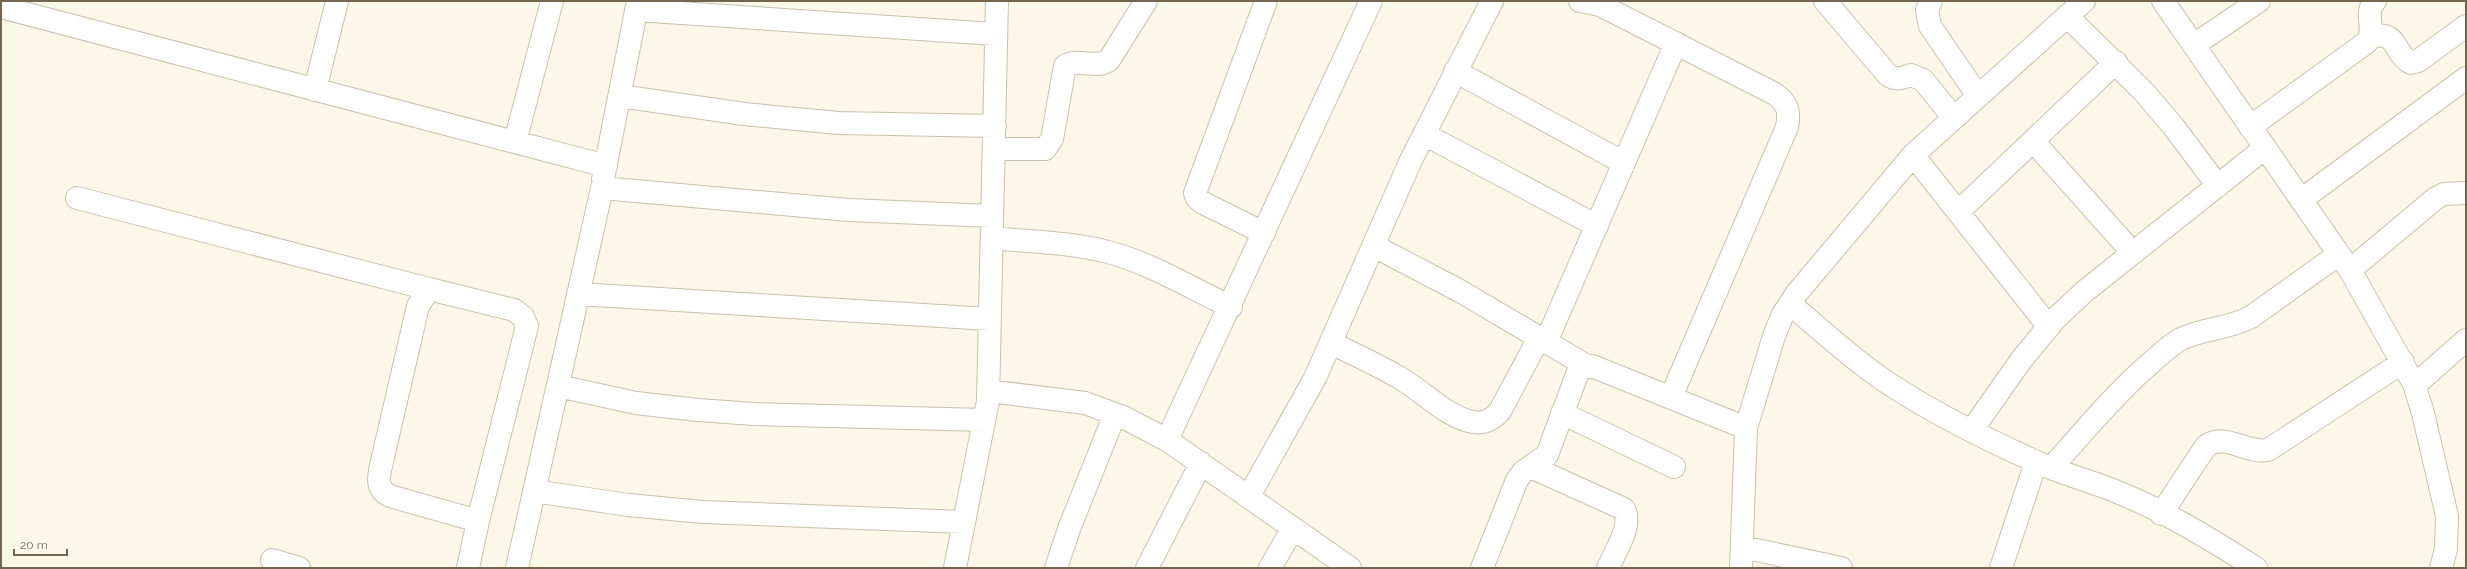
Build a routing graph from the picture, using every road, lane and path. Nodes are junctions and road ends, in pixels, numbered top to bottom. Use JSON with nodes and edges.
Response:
{"nodes":[{"id":1,"x":337,"y":1,"type":"edge"},
{"id":2,"x":552,"y":1,"type":"edge"},
{"id":3,"x":997,"y":1,"type":"edge"},
{"id":4,"x":1146,"y":1,"type":"edge"},
{"id":5,"x":1266,"y":1,"type":"edge"},
{"id":6,"x":1371,"y":1,"type":"edge"},
{"id":7,"x":1492,"y":1,"type":"edge"},
{"id":8,"x":1580,"y":1,"type":"edge"},
{"id":9,"x":1825,"y":1,"type":"edge"},
{"id":10,"x":1931,"y":1,"type":"edge"},
{"id":11,"x":2084,"y":1,"type":"edge"},
{"id":12,"x":2163,"y":1,"type":"edge"},
{"id":13,"x":2258,"y":1,"type":"edge"},
{"id":14,"x":2375,"y":1,"type":"edge"},
{"id":15,"x":637,"y":6,"type":"edge"},
{"id":16,"x":1,"y":7,"type":"edge"},
{"id":17,"x":2067,"y":16,"type":"junction"},
{"id":18,"x":2466,"y":26,"type":"edge"},
{"id":19,"x":994,"y":34,"type":"junction"},
{"id":20,"x":2370,"y":37,"type":"junction"},
{"id":21,"x":1676,"y":43,"type":"junction"},
{"id":22,"x":2194,"y":46,"type":"junction"},
{"id":23,"x":2116,"y":62,"type":"junction"},
{"id":24,"x":1455,"y":71,"type":"junction"},
{"id":25,"x":2466,"y":78,"type":"edge"},
{"id":26,"x":315,"y":90,"type":"junction"},
{"id":27,"x":620,"y":96,"type":"junction"},
{"id":28,"x":1978,"y":96,"type":"junction"},
{"id":29,"x":1954,"y":118,"type":"junction"},
{"id":30,"x":995,"y":126,"type":"junction"},
{"id":31,"x":2250,"y":127,"type":"junction"},
{"id":32,"x":1424,"y":134,"type":"junction"},
{"id":33,"x":2033,"y":141,"type":"junction"},
{"id":34,"x":515,"y":142,"type":"junction"},
{"id":35,"x":2265,"y":148,"type":"junction"},
{"id":36,"x":994,"y":149,"type":"junction"},
{"id":37,"x":1913,"y":155,"type":"junction"},
{"id":38,"x":1624,"y":163,"type":"junction"},
{"id":39,"x":606,"y":166,"type":"junction"},
{"id":40,"x":2218,"y":186,"type":"junction"},
{"id":41,"x":602,"y":188,"type":"junction"},
{"id":42,"x":2466,"y":193,"type":"edge"},
{"id":43,"x":77,"y":198,"type":"dead end"},
{"id":44,"x":2301,"y":200,"type":"junction"},
{"id":45,"x":1958,"y":212,"type":"junction"},
{"id":46,"x":992,"y":216,"type":"junction"},
{"id":47,"x":1597,"y":226,"type":"junction"},
{"id":48,"x":1264,"y":233,"type":"junction"},
{"id":49,"x":992,"y":238,"type":"junction"},
{"id":50,"x":1374,"y":246,"type":"junction"},
{"id":51,"x":2133,"y":253,"type":"junction"},
{"id":52,"x":2345,"y":262,"type":"junction"},
{"id":53,"x":429,"y":289,"type":"junction"},
{"id":54,"x":578,"y":294,"type":"junction"},
{"id":55,"x":1790,"y":304,"type":"junction"},
{"id":56,"x":1231,"y":307,"type":"junction"},
{"id":57,"x":990,"y":319,"type":"junction"},
{"id":58,"x":2049,"y":327,"type":"junction"},
{"id":59,"x":1542,"y":340,"type":"junction"},
{"id":60,"x":2466,"y":340,"type":"edge"},
{"id":61,"x":1331,"y":343,"type":"junction"},
{"id":62,"x":2403,"y":362,"type":"junction"},
{"id":63,"x":1586,"y":366,"type":"junction"},
{"id":64,"x":2414,"y":385,"type":"junction"},
{"id":65,"x":558,"y":386,"type":"junction"},
{"id":66,"x":988,"y":391,"type":"junction"},
{"id":67,"x":1670,"y":397,"type":"junction"},
{"id":68,"x":1562,"y":413,"type":"junction"},
{"id":69,"x":1115,"y":414,"type":"junction"},
{"id":70,"x":984,"y":420,"type":"junction"},
{"id":71,"x":1746,"y":428,"type":"junction"},
{"id":72,"x":1972,"y":430,"type":"junction"},
{"id":73,"x":1167,"y":440,"type":"junction"},
{"id":74,"x":1201,"y":463,"type":"junction"},
{"id":75,"x":2044,"y":465,"type":"junction"},
{"id":76,"x":1531,"y":467,"type":"junction"},
{"id":77,"x":1674,"y":468,"type":"dead end"},
{"id":78,"x":534,"y":491,"type":"junction"},
{"id":79,"x":1249,"y":496,"type":"junction"},
{"id":80,"x":2161,"y":514,"type":"junction"},
{"id":81,"x":478,"y":521,"type":"junction"},
{"id":82,"x":964,"y":522,"type":"junction"},
{"id":83,"x":1293,"y":528,"type":"junction"},
{"id":84,"x":1741,"y":557,"type":"edge"},
{"id":85,"x":272,"y":560,"type":"dead end"},
{"id":86,"x":2008,"y":565,"type":"edge"},
{"id":87,"x":299,"y":568,"type":"edge"},
{"id":88,"x":468,"y":568,"type":"edge"},
{"id":89,"x":517,"y":568,"type":"edge"},
{"id":90,"x":955,"y":568,"type":"edge"},
{"id":91,"x":1056,"y":568,"type":"edge"},
{"id":92,"x":1147,"y":568,"type":"edge"},
{"id":93,"x":1270,"y":568,"type":"edge"},
{"id":94,"x":1350,"y":568,"type":"edge"},
{"id":95,"x":1482,"y":568,"type":"edge"},
{"id":96,"x":1608,"y":568,"type":"edge"},
{"id":97,"x":1842,"y":568,"type":"edge"},
{"id":98,"x":2256,"y":568,"type":"edge"},
{"id":99,"x":2441,"y":568,"type":"edge"}],
"edges":[{"from":1,"to":26,"type":"street"},
{"from":2,"to":34,"type":"street"},
{"from":3,"to":19,"type":"street"},
{"from":4,"to":36,"type":"street"},
{"from":5,"to":48,"type":"street"},
{"from":6,"to":48,"type":"street"},
{"from":7,"to":24,"type":"street"},
{"from":8,"to":21,"type":"street"},
{"from":9,"to":29,"type":"street"},
{"from":10,"to":28,"type":"street"},
{"from":11,"to":17,"type":"street"},
{"from":12,"to":22,"type":"street"},
{"from":13,"to":22,"type":"street"},
{"from":14,"to":20,"type":"street"},
{"from":15,"to":19,"type":"street"},
{"from":15,"to":27,"type":"street"},
{"from":16,"to":26,"type":"street"},
{"from":17,"to":23,"type":"street"},
{"from":17,"to":28,"type":"street"},
{"from":18,"to":20,"type":"street"},
{"from":19,"to":30,"type":"street"},
{"from":20,"to":31,"type":"street"},
{"from":21,"to":38,"type":"street"},
{"from":21,"to":67,"type":"street"},
{"from":22,"to":31,"type":"street"},
{"from":23,"to":33,"type":"street"},
{"from":23,"to":40,"type":"street"},
{"from":24,"to":32,"type":"street"},
{"from":24,"to":38,"type":"street"},
{"from":25,"to":44,"type":"street"},
{"from":26,"to":34,"type":"street"},
{"from":27,"to":30,"type":"street"},
{"from":27,"to":39,"type":"street"},
{"from":28,"to":29,"type":"street"},
{"from":29,"to":37,"type":"street"},
{"from":30,"to":36,"type":"street"},
{"from":31,"to":35,"type":"street"},
{"from":32,"to":47,"type":"street"},
{"from":32,"to":50,"type":"street"},
{"from":33,"to":45,"type":"street"},
{"from":33,"to":51,"type":"street"},
{"from":34,"to":39,"type":"street"},
{"from":35,"to":40,"type":"street"},
{"from":35,"to":44,"type":"street"},
{"from":36,"to":46,"type":"street"},
{"from":37,"to":45,"type":"street"},
{"from":37,"to":55,"type":"street"},
{"from":38,"to":47,"type":"street"},
{"from":39,"to":41,"type":"street"},
{"from":40,"to":51,"type":"street"},
{"from":41,"to":46,"type":"street"},
{"from":41,"to":54,"type":"street"},
{"from":42,"to":52,"type":"street"},
{"from":43,"to":53,"type":"street"},
{"from":44,"to":52,"type":"street"},
{"from":45,"to":58,"type":"street"},
{"from":46,"to":49,"type":"street"},
{"from":47,"to":59,"type":"street"},
{"from":48,"to":56,"type":"street"},
{"from":49,"to":56,"type":"street"},
{"from":49,"to":57,"type":"street"},
{"from":50,"to":59,"type":"street"},
{"from":50,"to":61,"type":"street"},
{"from":51,"to":58,"type":"street"},
{"from":52,"to":62,"type":"street"},
{"from":52,"to":75,"type":"street"},
{"from":53,"to":81,"type":"street"},
{"from":53,"to":81,"type":"street"},
{"from":54,"to":57,"type":"street"},
{"from":54,"to":65,"type":"street"},
{"from":55,"to":71,"type":"street"},
{"from":55,"to":72,"type":"street"},
{"from":56,"to":73,"type":"street"},
{"from":57,"to":66,"type":"street"},
{"from":58,"to":72,"type":"street"},
{"from":59,"to":61,"type":"street"},
{"from":59,"to":63,"type":"street"},
{"from":60,"to":64,"type":"street"},
{"from":61,"to":79,"type":"street"},
{"from":62,"to":64,"type":"street"},
{"from":62,"to":80,"type":"street"},
{"from":63,"to":67,"type":"street"},
{"from":63,"to":68,"type":"street"},
{"from":64,"to":99,"type":"street"},
{"from":65,"to":70,"type":"street"},
{"from":65,"to":78,"type":"street"},
{"from":66,"to":69,"type":"street"},
{"from":66,"to":70,"type":"street"},
{"from":67,"to":71,"type":"street"},
{"from":68,"to":76,"type":"street"},
{"from":68,"to":77,"type":"street"},
{"from":69,"to":73,"type":"street"},
{"from":69,"to":91,"type":"street"},
{"from":70,"to":82,"type":"street"},
{"from":71,"to":84,"type":"street"},
{"from":72,"to":75,"type":"street"},
{"from":73,"to":74,"type":"street"},
{"from":74,"to":79,"type":"street"},
{"from":74,"to":92,"type":"street"},
{"from":75,"to":80,"type":"street"},
{"from":75,"to":86,"type":"street"},
{"from":76,"to":95,"type":"street"},
{"from":76,"to":96,"type":"street"},
{"from":78,"to":82,"type":"street"},
{"from":78,"to":89,"type":"street"},
{"from":79,"to":83,"type":"street"},
{"from":80,"to":98,"type":"street"},
{"from":81,"to":88,"type":"street"},
{"from":82,"to":90,"type":"street"},
{"from":83,"to":93,"type":"street"},
{"from":83,"to":94,"type":"street"},
{"from":84,"to":97,"type":"street"},
{"from":85,"to":87,"type":"street"}]}
